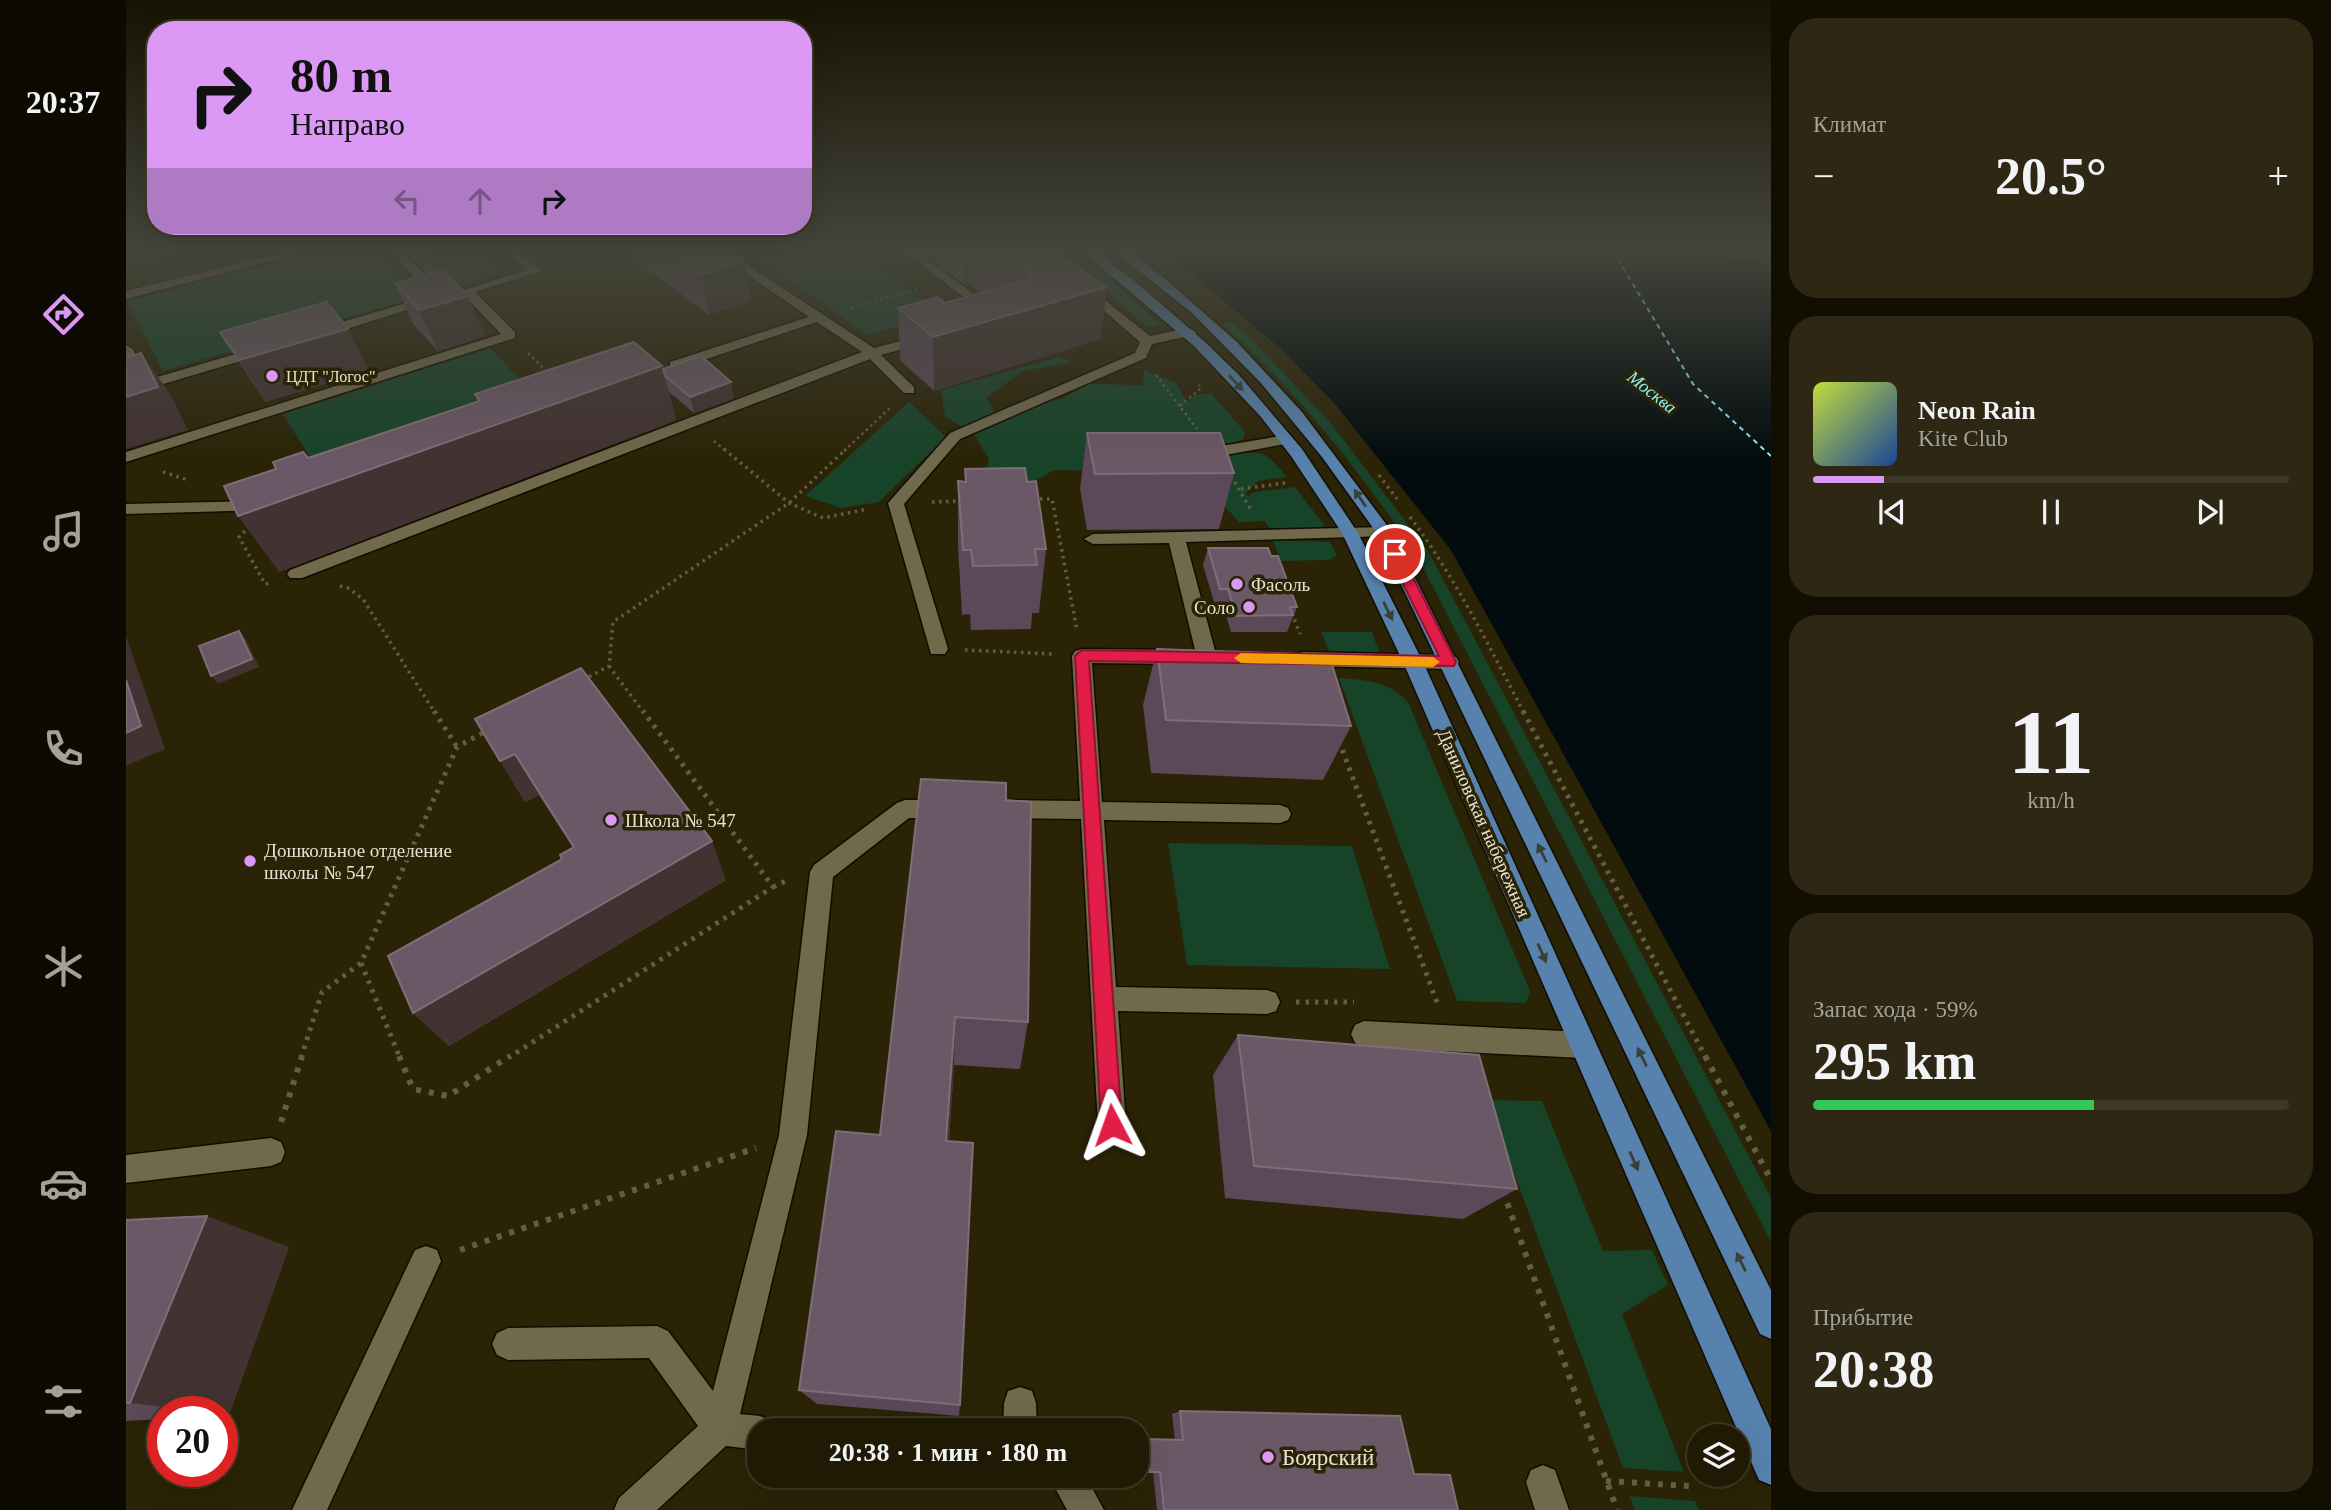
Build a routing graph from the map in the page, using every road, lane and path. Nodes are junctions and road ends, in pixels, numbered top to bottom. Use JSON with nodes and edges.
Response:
{"nodes":[{"id":1,"x":359,"y":321,"type":"edge"},
{"id":2,"x":496,"y":321,"type":"edge"},
{"id":3,"x":807,"y":321,"type":"edge"},
{"id":4,"x":826,"y":321,"type":"edge"},
{"id":5,"x":1117,"y":321,"type":"edge"},
{"id":6,"x":1177,"y":321,"type":"edge"},
{"id":7,"x":1208,"y":321,"type":"edge"},
{"id":8,"x":1189,"y":332,"type":"junction"},
{"id":9,"x":510,"y":335,"type":"junction"},
{"id":10,"x":936,"y":335,"type":"edge"},
{"id":11,"x":310,"y":336,"type":"edge"},
{"id":12,"x":271,"y":348,"type":"edge"},
{"id":13,"x":1144,"y":348,"type":"junction"},
{"id":14,"x":126,"y":349,"type":"edge"},
{"id":15,"x":872,"y":353,"type":"junction"},
{"id":16,"x":665,"y":369,"type":"edge"},
{"id":17,"x":1193,"y":379,"type":"dead end"},
{"id":18,"x":556,"y":381,"type":"edge"},
{"id":19,"x":143,"y":386,"type":"junction"},
{"id":20,"x":909,"y":390,"type":"joint"},
{"id":21,"x":126,"y":391,"type":"edge"},
{"id":22,"x":1180,"y":405,"type":"junction"},
{"id":23,"x":686,"y":418,"type":"junction"},
{"id":24,"x":1286,"y":440,"type":"junction"},
{"id":25,"x":1215,"y":452,"type":"junction"},
{"id":26,"x":1188,"y":456,"type":"edge"},
{"id":27,"x":126,"y":457,"type":"edge"},
{"id":28,"x":1377,"y":472,"type":"dead end"},
{"id":29,"x":1290,"y":482,"type":"dead end"},
{"id":30,"x":1241,"y":489,"type":"junction"},
{"id":31,"x":1026,"y":499,"type":"edge"},
{"id":32,"x":974,"y":501,"type":"edge"},
{"id":33,"x":1399,"y":501,"type":"dead end"},
{"id":34,"x":272,"y":503,"type":"joint"},
{"id":35,"x":789,"y":503,"type":"junction"},
{"id":36,"x":896,"y":503,"type":"junction"},
{"id":37,"x":126,"y":509,"type":"edge"},
{"id":38,"x":1406,"y":511,"type":"dead end"},
{"id":39,"x":1350,"y":532,"type":"junction"},
{"id":40,"x":1384,"y":532,"type":"junction"},
{"id":41,"x":1265,"y":537,"type":"junction"},
{"id":42,"x":1176,"y":538,"type":"junction"},
{"id":43,"x":1093,"y":540,"type":"dead end"},
{"id":44,"x":296,"y":574,"type":"junction"},
{"id":45,"x":1291,"y":610,"type":"edge"},
{"id":46,"x":938,"y":649,"type":"joint"},
{"id":47,"x":1082,"y":656,"type":"junction"},
{"id":48,"x":1207,"y":658,"type":"junction"},
{"id":49,"x":1233,"y":658,"type":"edge"},
{"id":50,"x":1283,"y":659,"type":"edge"},
{"id":51,"x":1309,"y":659,"type":"junction"},
{"id":52,"x":1413,"y":662,"type":"junction"},
{"id":53,"x":1449,"y":662,"type":"junction"},
{"id":54,"x":609,"y":666,"type":"junction"},
{"id":55,"x":574,"y":685,"type":"edge"},
{"id":56,"x":492,"y":728,"type":"edge"},
{"id":57,"x":1337,"y":735,"type":"edge"},
{"id":58,"x":457,"y":747,"type":"junction"},
{"id":59,"x":1090,"y":808,"type":"junction"},
{"id":60,"x":1280,"y":814,"type":"dead end"},
{"id":61,"x":361,"y":963,"type":"junction"},
{"id":62,"x":1103,"y":999,"type":"junction"},
{"id":63,"x":1267,"y":1002,"type":"dead end"},
{"id":64,"x":1364,"y":1034,"type":"dead end"},
{"id":65,"x":1449,"y":1039,"type":"junction"},
{"id":66,"x":1582,"y":1045,"type":"junction"},
{"id":67,"x":1112,"y":1125,"type":"dead end"},
{"id":68,"x":793,"y":1135,"type":"junction"},
{"id":69,"x":271,"y":1153,"type":"joint"},
{"id":70,"x":126,"y":1169,"type":"edge"},
{"id":71,"x":1771,"y":1180,"type":"edge"},
{"id":72,"x":1500,"y":1182,"type":"edge"},
{"id":73,"x":426,"y":1261,"type":"joint"},
{"id":74,"x":1771,"y":1323,"type":"edge"},
{"id":75,"x":508,"y":1344,"type":"dead end"},
{"id":76,"x":720,"y":1429,"type":"junction"},
{"id":77,"x":747,"y":1432,"type":"edge"},
{"id":78,"x":1771,"y":1468,"type":"edge"},
{"id":79,"x":1606,"y":1481,"type":"junction"},
{"id":80,"x":1687,"y":1486,"type":"edge"},
{"id":81,"x":1073,"y":1488,"type":"edge"},
{"id":82,"x":309,"y":1510,"type":"edge"},
{"id":83,"x":631,"y":1510,"type":"edge"},
{"id":84,"x":1087,"y":1510,"type":"edge"},
{"id":85,"x":1617,"y":1510,"type":"edge"}],
"edges":[{"from":1,"to":11,"type":"street"},
{"from":2,"to":9,"type":"street"},
{"from":3,"to":16,"type":"street"},
{"from":4,"to":15,"type":"street"},
{"from":5,"to":13,"type":"street"},
{"from":6,"to":8,"type":"main road","name":"Даниловская набережная"},
{"from":40,"to":7,"type":"main road","name":"Даниловская набережная","one_way":true},
{"from":8,"to":13,"type":"street"},
{"from":8,"to":24,"type":"main road","name":"Даниловская набережная","one_way":true},
{"from":9,"to":18,"type":"path"},
{"from":9,"to":27,"type":"street"},
{"from":10,"to":15,"type":"street"},
{"from":12,"to":19,"type":"street"},
{"from":13,"to":22,"type":"path"},
{"from":13,"to":36,"type":"street"},
{"from":14,"to":19,"type":"street"},
{"from":15,"to":20,"type":"street"},
{"from":15,"to":23,"type":"street"},
{"from":17,"to":22,"type":"path"},
{"from":19,"to":21,"type":"street"},
{"from":20,"to":35,"type":"path"},
{"from":22,"to":25,"type":"path"},
{"from":23,"to":35,"type":"path"},
{"from":23,"to":44,"type":"street"},
{"from":24,"to":25,"type":"street"},
{"from":24,"to":39,"type":"main road","name":"Даниловская набережная"},
{"from":25,"to":26,"type":"street"},
{"from":25,"to":30,"type":"path"},
{"from":28,"to":33,"type":"path"},
{"from":29,"to":30,"type":"path"},
{"from":30,"to":41,"type":"path"},
{"from":31,"to":47,"type":"path"},
{"from":32,"to":36,"type":"path"},
{"from":34,"to":37,"type":"street"},
{"from":34,"to":44,"type":"path"},
{"from":35,"to":36,"type":"path"},
{"from":35,"to":54,"type":"path"},
{"from":36,"to":46,"type":"street"},
{"from":38,"to":71,"type":"path"},
{"from":39,"to":40,"type":"street"},
{"from":39,"to":41,"type":"street"},
{"from":39,"to":52,"type":"main road","name":"Даниловская набережная","one_way":true},
{"from":40,"to":53,"type":"main road","name":"Даниловская набережная"},
{"from":41,"to":42,"type":"street"},
{"from":42,"to":43,"type":"street"},
{"from":42,"to":48,"type":"street"},
{"from":44,"to":58,"type":"path"},
{"from":45,"to":51,"type":"path"},
{"from":46,"to":47,"type":"path"},
{"from":47,"to":48,"type":"street"},
{"from":47,"to":59,"type":"street"},
{"from":48,"to":49,"type":"street"},
{"from":50,"to":51,"type":"street"},
{"from":51,"to":52,"type":"street"},
{"from":52,"to":53,"type":"street"},
{"from":52,"to":66,"type":"main road","name":"Даниловская набережная","one_way":true},
{"from":74,"to":53,"type":"main road","name":"Даниловская набережная","one_way":true},
{"from":54,"to":55,"type":"path"},
{"from":54,"to":61,"type":"path"},
{"from":56,"to":58,"type":"path"},
{"from":57,"to":65,"type":"path"},
{"from":58,"to":61,"type":"path"},
{"from":59,"to":60,"type":"street"},
{"from":59,"to":62,"type":"street"},
{"from":59,"to":68,"type":"street"},
{"from":61,"to":69,"type":"path"},
{"from":62,"to":63,"type":"street"},
{"from":62,"to":67,"type":"street"},
{"from":64,"to":65,"type":"street"},
{"from":65,"to":66,"type":"street"},
{"from":66,"to":78,"type":"main road","name":"Даниловская набережная","one_way":true},
{"from":68,"to":73,"type":"path"},
{"from":68,"to":76,"type":"street"},
{"from":69,"to":70,"type":"street"},
{"from":72,"to":79,"type":"path"},
{"from":73,"to":82,"type":"street"},
{"from":75,"to":76,"type":"street"},
{"from":76,"to":77,"type":"street"},
{"from":76,"to":83,"type":"street"},
{"from":79,"to":80,"type":"path"},
{"from":79,"to":85,"type":"path"},
{"from":81,"to":84,"type":"street"}]}
